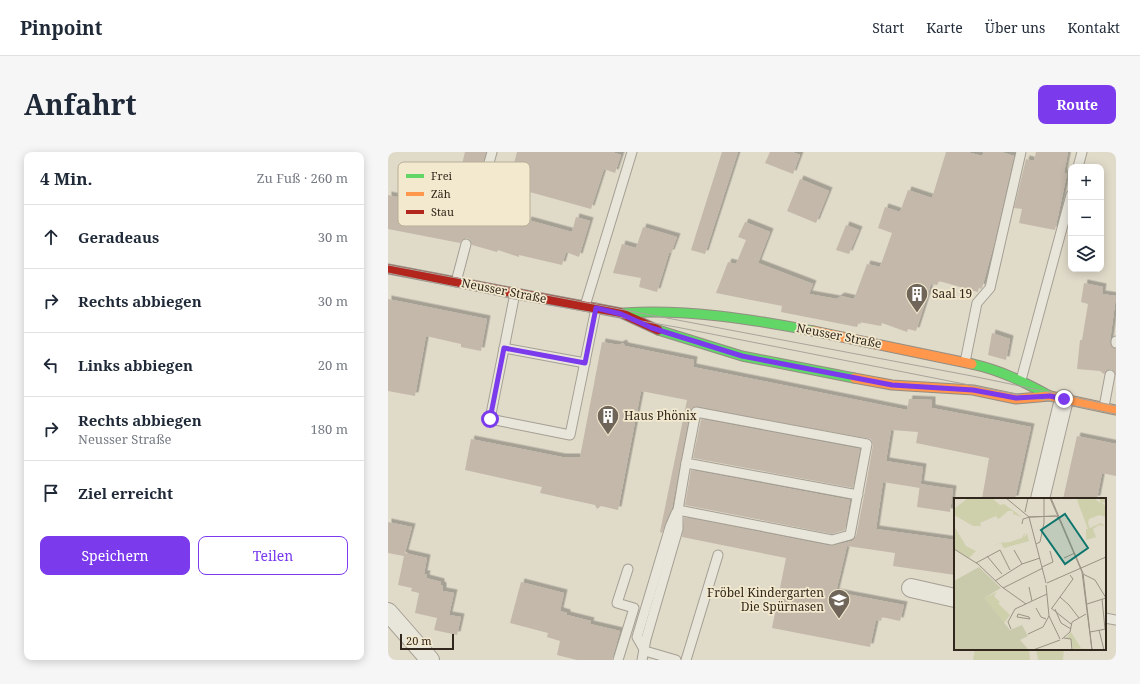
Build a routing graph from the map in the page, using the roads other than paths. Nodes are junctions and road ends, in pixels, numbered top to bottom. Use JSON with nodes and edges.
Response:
{"nodes":[{"id":1,"x":492,"y":152,"type":"edge"},
{"id":2,"x":632,"y":152,"type":"edge"},
{"id":3,"x":1021,"y":152,"type":"edge"},
{"id":4,"x":1082,"y":152,"type":"edge"},
{"id":5,"x":489,"y":162,"type":"edge"},
{"id":6,"x":1079,"y":164,"type":"edge"},
{"id":7,"x":1070,"y":200,"type":"edge"},
{"id":8,"x":466,"y":244,"type":"dead end"},
{"id":9,"x":388,"y":269,"type":"edge"},
{"id":10,"x":456,"y":282,"type":"junction"},
{"id":11,"x":515,"y":293,"type":"junction"},
{"id":12,"x":585,"y":306,"type":"junction"},
{"id":13,"x":596,"y":308,"type":"junction"},
{"id":14,"x":621,"y":314,"type":"junction"},
{"id":15,"x":504,"y":348,"type":"junction"},
{"id":16,"x":964,"y":362,"type":"junction"},
{"id":17,"x":585,"y":363,"type":"junction"},
{"id":18,"x":1110,"y":375,"type":"dead end"},
{"id":19,"x":1021,"y":380,"type":"junction"},
{"id":20,"x":1057,"y":397,"type":"junction"},
{"id":21,"x":1104,"y":407,"type":"junction"},
{"id":22,"x":1116,"y":410,"type":"edge"},
{"id":23,"x":686,"y":463,"type":"junction"},
{"id":24,"x":858,"y":495,"type":"junction"},
{"id":25,"x":1040,"y":498,"type":"edge"},
{"id":26,"x":678,"y":510,"type":"junction"},
{"id":27,"x":718,"y":555,"type":"dead end"},
{"id":28,"x":628,"y":569,"type":"dead end"},
{"id":29,"x":911,"y":588,"type":"dead end"},
{"id":30,"x":954,"y":598,"type":"edge"},
{"id":31,"x":388,"y":612,"type":"edge"},
{"id":32,"x":1106,"y":618,"type":"edge"},
{"id":33,"x":1116,"y":620,"type":"edge"},
{"id":34,"x":644,"y":656,"type":"edge"},
{"id":35,"x":430,"y":660,"type":"edge"},
{"id":36,"x":618,"y":660,"type":"edge"},
{"id":37,"x":676,"y":660,"type":"edge"},
{"id":38,"x":686,"y":660,"type":"edge"}],
"edges":[{"from":1,"to":5,"type":"lane"},
{"from":2,"to":12,"type":"lane"},
{"from":3,"to":16,"type":"lane"},
{"from":4,"to":6,"type":"lane"},
{"from":7,"to":19,"type":"lane"},
{"from":8,"to":10,"type":"lane"},
{"from":9,"to":10,"type":"main road","name":"Neusser Straße"},
{"from":10,"to":11,"type":"main road","name":"Neusser Straße"},
{"from":11,"to":12,"type":"main road","name":"Neusser Straße"},
{"from":11,"to":15,"type":"lane"},
{"from":12,"to":13,"type":"main road","name":"Neusser Straße"},
{"from":13,"to":14,"type":"main road","name":"Neusser Straße"},
{"from":13,"to":17,"type":"lane"},
{"from":14,"to":16,"type":"main road","name":"Neusser Straße"},
{"from":14,"to":20,"type":"main road","name":"Neusser Straße"},
{"from":15,"to":17,"type":"lane"},
{"from":15,"to":17,"type":"lane"},
{"from":16,"to":19,"type":"main road","name":"Neusser Straße"},
{"from":18,"to":21,"type":"lane"},
{"from":19,"to":20,"type":"main road","name":"Neusser Straße"},
{"from":20,"to":21,"type":"main road","name":"Neusser Straße"},
{"from":20,"to":25,"type":"street"},
{"from":21,"to":22,"type":"main road","name":"Neusser Straße"},
{"from":23,"to":24,"type":"lane"},
{"from":23,"to":24,"type":"lane"},
{"from":23,"to":26,"type":"lane"},
{"from":24,"to":26,"type":"lane"},
{"from":26,"to":34,"type":"lane"},
{"from":27,"to":38,"type":"lane"},
{"from":28,"to":36,"type":"lane"},
{"from":29,"to":30,"type":"street"},
{"from":31,"to":35,"type":"street"},
{"from":32,"to":33,"type":"lane"},
{"from":34,"to":37,"type":"lane"}]}
